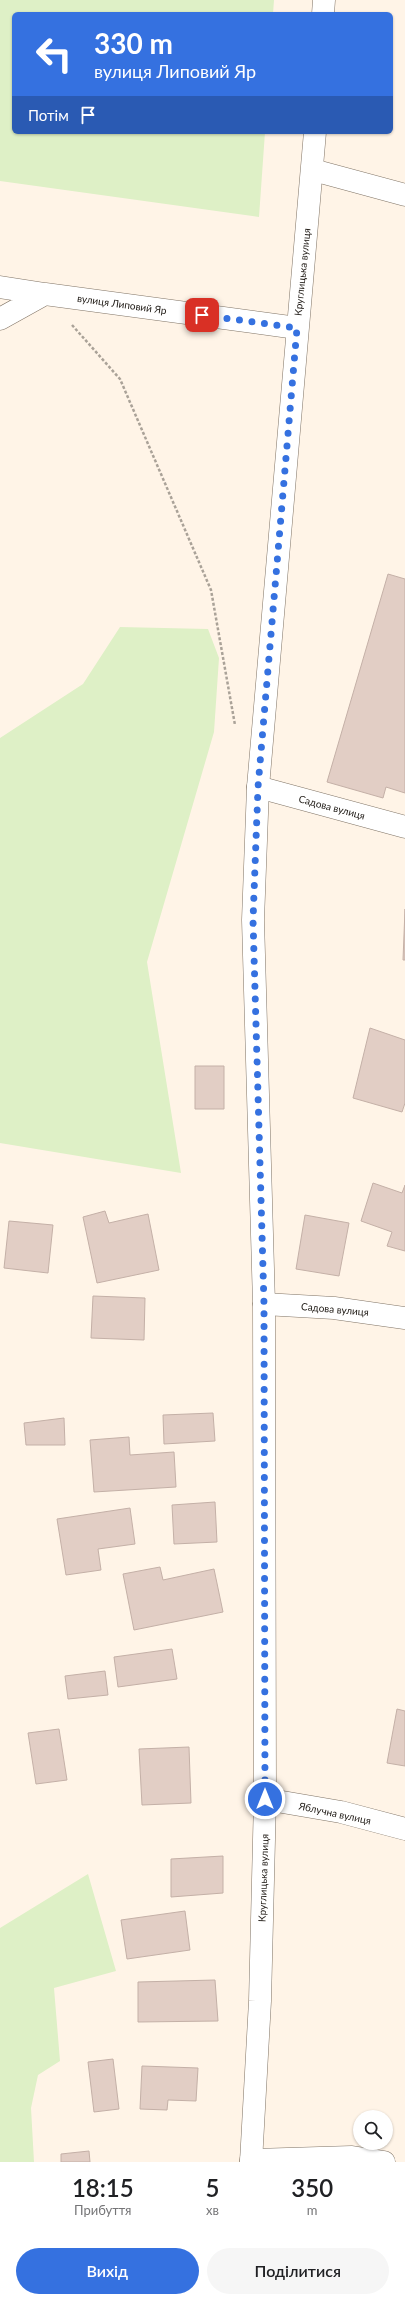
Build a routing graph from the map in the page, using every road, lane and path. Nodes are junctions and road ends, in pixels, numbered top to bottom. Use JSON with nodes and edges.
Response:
{"nodes":[{"id":1,"x":324,"y":0,"type":"edge"},
{"id":2,"x":323,"y":12,"type":"edge"},
{"id":3,"x":315,"y":134,"type":"edge"},
{"id":4,"x":313,"y":170,"type":"junction"},
{"id":5,"x":405,"y":195,"type":"edge"},
{"id":6,"x":0,"y":287,"type":"edge"},
{"id":7,"x":44,"y":294,"type":"junction"},
{"id":8,"x":0,"y":319,"type":"edge"},
{"id":9,"x":297,"y":328,"type":"junction"},
{"id":10,"x":236,"y":729,"type":"dead end"},
{"id":11,"x":258,"y":787,"type":"junction"},
{"id":12,"x":405,"y":827,"type":"edge"},
{"id":13,"x":264,"y":1304,"type":"junction"},
{"id":14,"x":405,"y":1318,"type":"edge"},
{"id":15,"x":265,"y":1799,"type":"junction"},
{"id":16,"x":405,"y":1829,"type":"edge"},
{"id":17,"x":251,"y":2161,"type":"edge"},
{"id":18,"x":384,"y":2162,"type":"edge"}],
"edges":[{"from":1,"to":2,"type":"street"},
{"from":3,"to":4,"type":"street","name":"Круглицька вулиця"},
{"from":4,"to":5,"type":"street"},
{"from":4,"to":9,"type":"street","name":"Круглицька вулиця"},
{"from":6,"to":7,"type":"street","name":"вулиця Липовий Яр"},
{"from":7,"to":8,"type":"street"},
{"from":7,"to":9,"type":"street","name":"вулиця Липовий Яр"},
{"from":7,"to":10,"type":"path"},
{"from":9,"to":11,"type":"street","name":"Круглицька вулиця"},
{"from":11,"to":12,"type":"street","name":"Садова вулиця"},
{"from":11,"to":13,"type":"street","name":"Круглицька вулиця"},
{"from":13,"to":14,"type":"street","name":"Садова вулиця"},
{"from":13,"to":15,"type":"street","name":"Круглицька вулиця"},
{"from":15,"to":16,"type":"street","name":"Яблучна вулиця"},
{"from":15,"to":17,"type":"street","name":"Круглицька вулиця"},
{"from":17,"to":18,"type":"street"}]}
